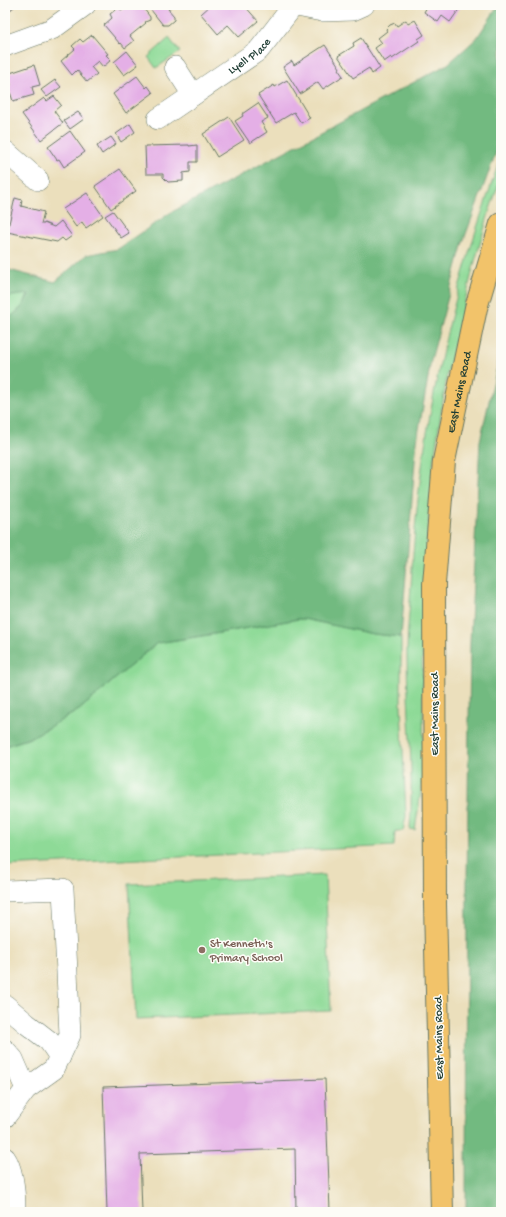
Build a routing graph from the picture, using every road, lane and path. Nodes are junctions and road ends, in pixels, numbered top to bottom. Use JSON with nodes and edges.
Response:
{"nodes":[{"id":1,"x":85,"y":5,"type":"edge"},
{"id":2,"x":293,"y":5,"type":"edge"},
{"id":3,"x":364,"y":5,"type":"edge"},
{"id":4,"x":5,"y":46,"type":"edge"},
{"id":5,"x":175,"y":67,"type":"dead end"},
{"id":6,"x":193,"y":95,"type":"junction"},
{"id":7,"x":158,"y":119,"type":"dead end"},
{"id":8,"x":5,"y":151,"type":"edge"},
{"id":9,"x":38,"y":180,"type":"dead end"},
{"id":10,"x":501,"y":224,"type":"edge"},
{"id":11,"x":5,"y":891,"type":"edge"},
{"id":12,"x":5,"y":1006,"type":"edge"},
{"id":13,"x":5,"y":1050,"type":"edge"},
{"id":14,"x":60,"y":1057,"type":"junction"},
{"id":15,"x":26,"y":1089,"type":"junction"},
{"id":16,"x":5,"y":1117,"type":"edge"},
{"id":17,"x":5,"y":1158,"type":"edge"},
{"id":18,"x":15,"y":1212,"type":"edge"},
{"id":19,"x":442,"y":1212,"type":"edge"}],
"edges":[{"from":1,"to":4,"type":"street"},
{"from":2,"to":3,"type":"street"},
{"from":2,"to":6,"type":"street","name":"Lyell Place"},
{"from":5,"to":6,"type":"street"},
{"from":6,"to":7,"type":"street","name":"Lyell Place"},
{"from":8,"to":9,"type":"street"},
{"from":10,"to":19,"type":"main road","name":"East Mains Road"},
{"from":11,"to":14,"type":"street"},
{"from":12,"to":14,"type":"street"},
{"from":13,"to":15,"type":"street"},
{"from":14,"to":15,"type":"street"},
{"from":15,"to":16,"type":"street"},
{"from":17,"to":18,"type":"street"}]}
